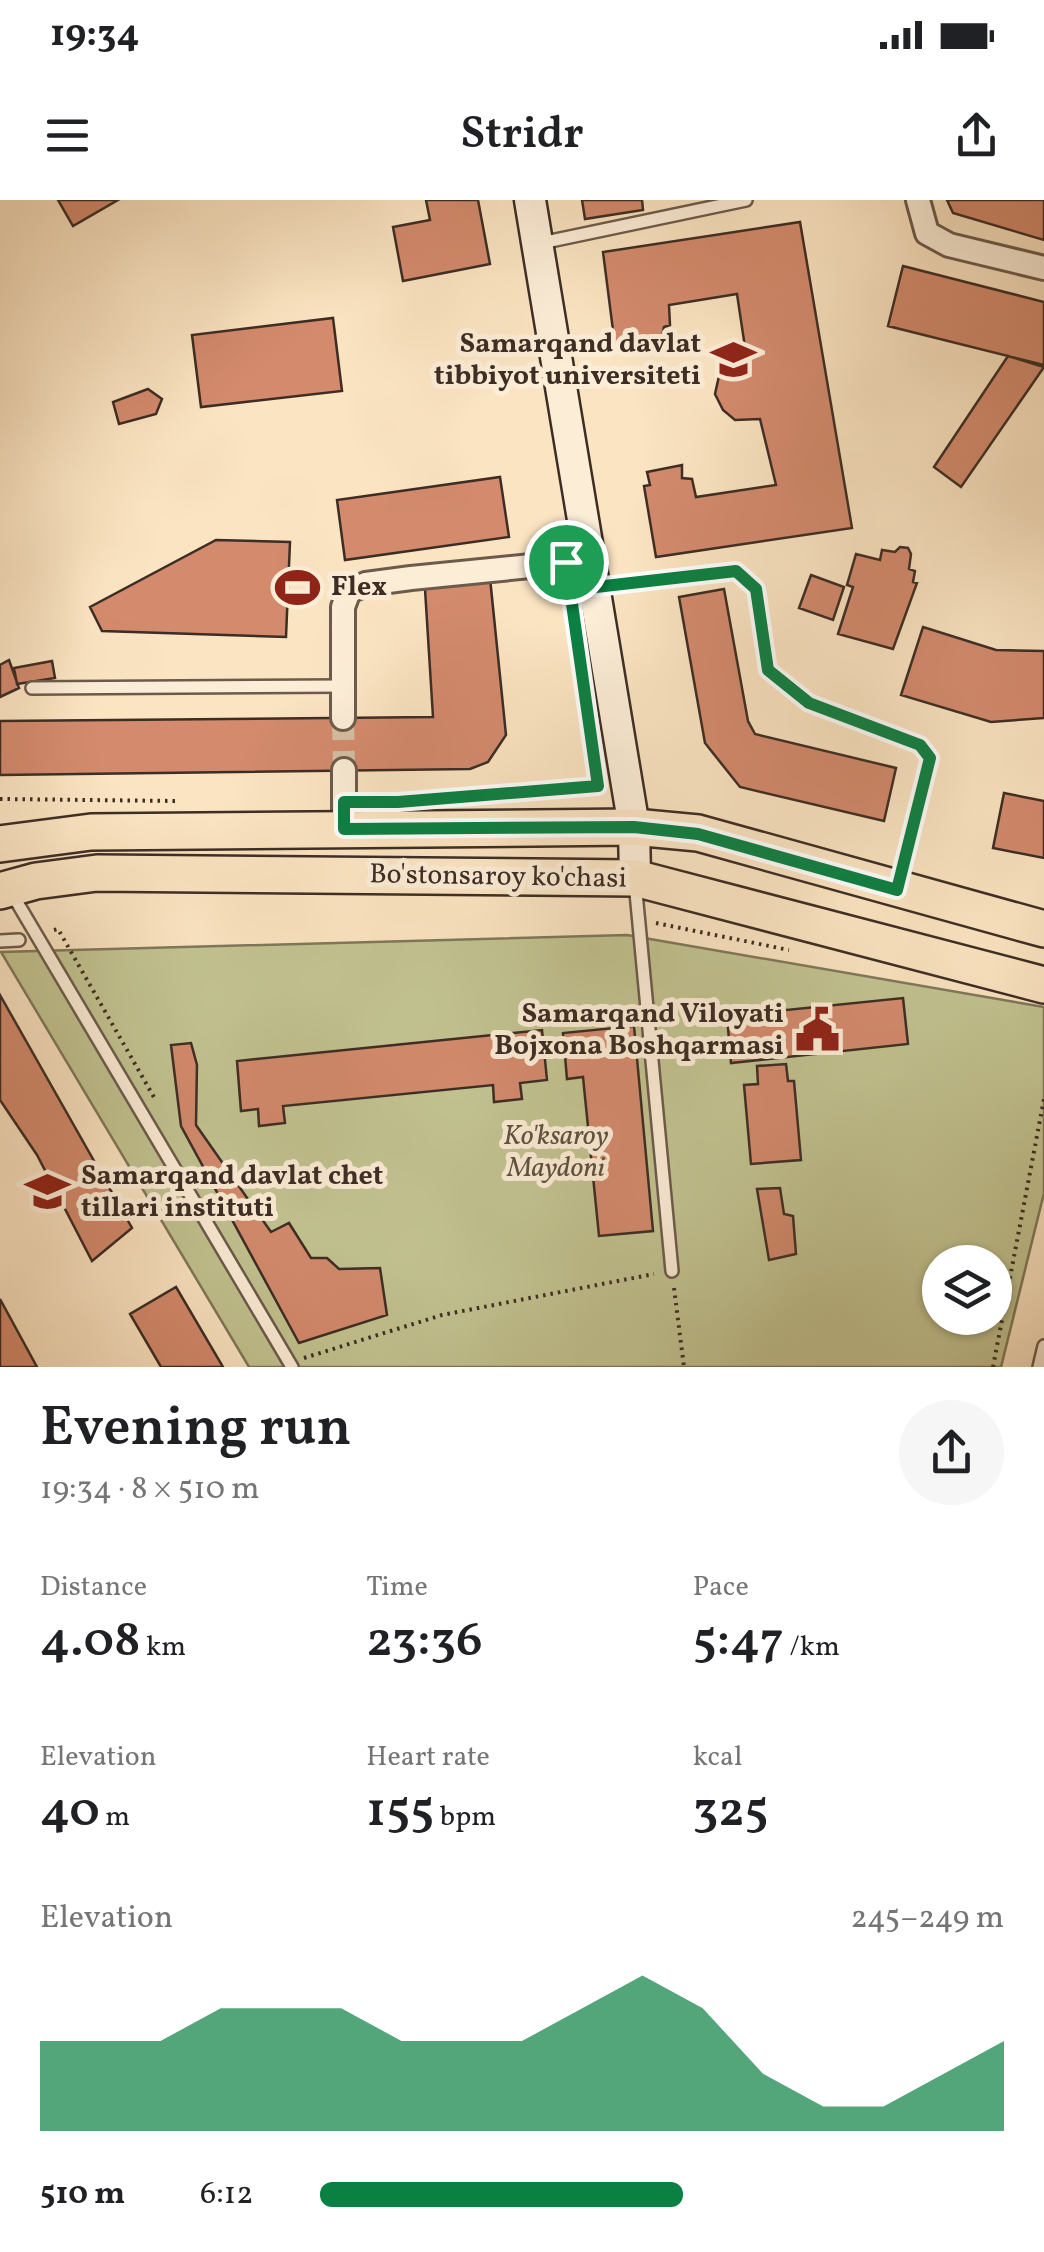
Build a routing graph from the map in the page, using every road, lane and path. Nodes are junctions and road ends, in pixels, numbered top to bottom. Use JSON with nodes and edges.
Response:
{"nodes":[{"id":1,"x":530,"y":200,"type":"edge"},
{"id":2,"x":746,"y":200,"type":"edge"},
{"id":3,"x":918,"y":200,"type":"edge"},
{"id":4,"x":537,"y":244,"type":"junction"},
{"id":5,"x":1044,"y":268,"type":"edge"},
{"id":6,"x":593,"y":574,"type":"junction"},
{"id":7,"x":343,"y":686,"type":"junction"},
{"id":8,"x":32,"y":688,"type":"dead end"},
{"id":9,"x":343,"y":718,"type":"tunnel mouth"},
{"id":10,"x":590,"y":730,"type":"dead end"},
{"id":11,"x":344,"y":770,"type":"tunnel mouth"},
{"id":12,"x":0,"y":799,"type":"edge"},
{"id":13,"x":186,"y":800,"type":"dead end"},
{"id":14,"x":435,"y":800,"type":"dead end"},
{"id":15,"x":634,"y":827,"type":"junction"},
{"id":16,"x":344,"y":829,"type":"junction"},
{"id":17,"x":0,"y":844,"type":"edge"},
{"id":18,"x":634,"y":878,"type":"junction"},
{"id":19,"x":4,"y":890,"type":"edge"},
{"id":20,"x":897,"y":890,"type":"junction"},
{"id":21,"x":58,"y":929,"type":"dead end"},
{"id":22,"x":1044,"y":929,"type":"edge"},
{"id":23,"x":18,"y":940,"type":"dead end"},
{"id":24,"x":0,"y":941,"type":"edge"},
{"id":25,"x":1044,"y":985,"type":"edge"},
{"id":26,"x":1044,"y":1099,"type":"edge"},
{"id":27,"x":156,"y":1100,"type":"dead end"},
{"id":28,"x":672,"y":1271,"type":"junction"},
{"id":29,"x":1044,"y":1346,"type":"edge"},
{"id":30,"x":303,"y":1358,"type":"dead end"},
{"id":31,"x":292,"y":1367,"type":"edge"},
{"id":32,"x":684,"y":1367,"type":"edge"},
{"id":33,"x":993,"y":1367,"type":"edge"},
{"id":34,"x":1039,"y":1367,"type":"edge"}],
"edges":[{"from":1,"to":4,"type":"main road"},
{"from":2,"to":4,"type":"lane"},
{"from":3,"to":5,"type":"street"},
{"from":4,"to":6,"type":"main road"},
{"from":6,"to":7,"type":"street"},
{"from":6,"to":15,"type":"main road"},
{"from":6,"to":20,"type":"lane"},
{"from":7,"to":8,"type":"lane"},
{"from":7,"to":9,"type":"street"},
{"from":10,"to":14,"type":"path"},
{"from":11,"to":16,"type":"street"},
{"from":12,"to":13,"type":"path"},
{"from":15,"to":16,"type":"main road","name":"Bo'stonsaroy ko'chasi"},
{"from":15,"to":18,"type":"main road"},
{"from":15,"to":20,"type":"main road","name":"Bo'stonsaroy ko'chasi"},
{"from":16,"to":17,"type":"main road","name":"Bo'stonsaroy ko'chasi"},
{"from":18,"to":19,"type":"main road","name":"Bo'stonsaroy ko'chasi"},
{"from":18,"to":25,"type":"main road","name":"Bo'stonsaroy ko'chasi"},
{"from":18,"to":28,"type":"lane"},
{"from":19,"to":31,"type":"lane"},
{"from":20,"to":22,"type":"main road","name":"Bo'stonsaroy ko'chasi"},
{"from":21,"to":27,"type":"path"},
{"from":23,"to":24,"type":"lane"},
{"from":26,"to":33,"type":"path"},
{"from":28,"to":30,"type":"path"},
{"from":28,"to":32,"type":"path"},
{"from":29,"to":34,"type":"lane"}]}
